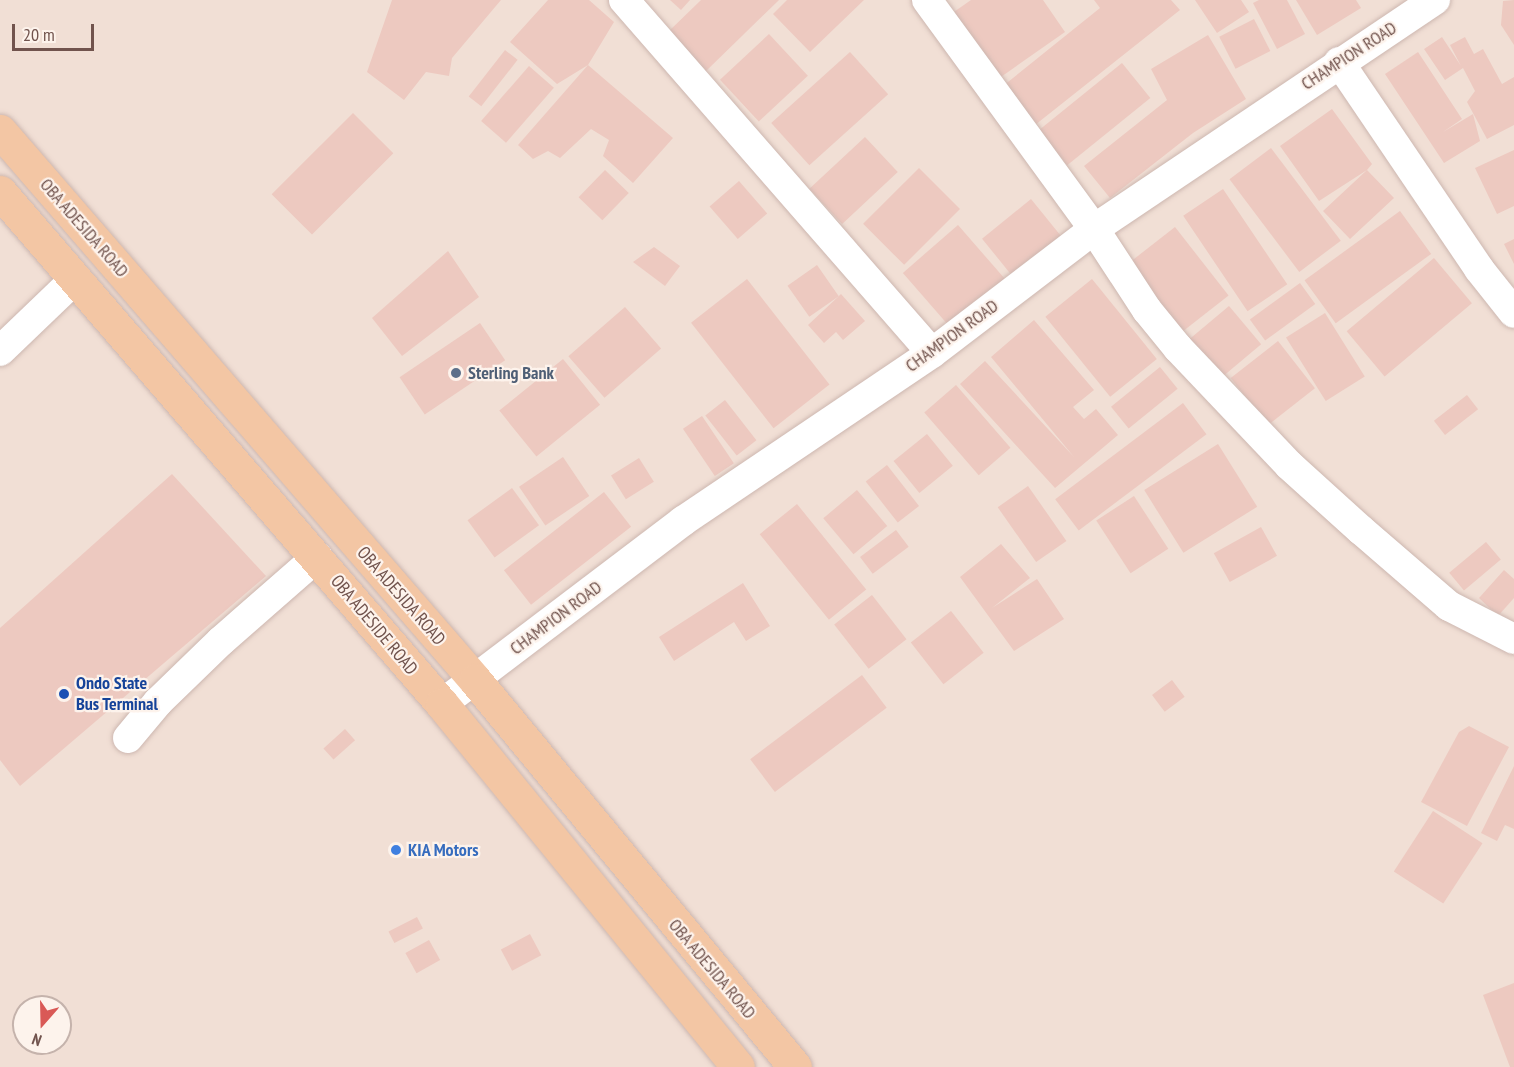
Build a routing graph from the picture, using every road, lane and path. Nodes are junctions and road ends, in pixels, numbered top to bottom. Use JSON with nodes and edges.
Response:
{"nodes":[{"id":1,"x":624,"y":0,"type":"edge"},
{"id":2,"x":1435,"y":0,"type":"edge"},
{"id":3,"x":941,"y":5,"type":"edge"},
{"id":4,"x":1339,"y":62,"type":"junction"},
{"id":5,"x":0,"y":131,"type":"edge"},
{"id":6,"x":0,"y":192,"type":"edge"},
{"id":7,"x":1094,"y":229,"type":"junction"},
{"id":8,"x":75,"y":279,"type":"junction"},
{"id":9,"x":1514,"y":313,"type":"edge"},
{"id":10,"x":0,"y":351,"type":"edge"},
{"id":11,"x":932,"y":353,"type":"junction"},
{"id":12,"x":316,"y":557,"type":"junction"},
{"id":13,"x":1514,"y":639,"type":"edge"},
{"id":14,"x":475,"y":680,"type":"junction"},
{"id":15,"x":442,"y":704,"type":"junction"},
{"id":16,"x":128,"y":738,"type":"dead end"},
{"id":17,"x":738,"y":1067,"type":"edge"},
{"id":18,"x":795,"y":1067,"type":"edge"}],
"edges":[{"from":1,"to":11,"type":"street"},
{"from":2,"to":4,"type":"street","name":"CHAMPION ROAD"},
{"from":3,"to":7,"type":"street"},
{"from":4,"to":7,"type":"street","name":"CHAMPION ROAD"},
{"from":4,"to":9,"type":"street"},
{"from":5,"to":14,"type":"main road","name":"OBA ADESIDA ROAD"},
{"from":6,"to":8,"type":"main road","name":"OBA ADESIDE ROAD"},
{"from":7,"to":11,"type":"street","name":"CHAMPION ROAD"},
{"from":7,"to":13,"type":"street"},
{"from":8,"to":10,"type":"street"},
{"from":8,"to":12,"type":"main road","name":"OBA ADESIDE ROAD"},
{"from":11,"to":14,"type":"street","name":"CHAMPION ROAD"},
{"from":12,"to":15,"type":"main road","name":"OBA ADESIDE ROAD"},
{"from":12,"to":16,"type":"street"},
{"from":14,"to":15,"type":"street","name":"CHAMPION ROAD"},
{"from":14,"to":18,"type":"main road","name":"OBA ADESIDA ROAD"},
{"from":15,"to":17,"type":"main road","name":"OBA ADESIDE ROAD"}]}
